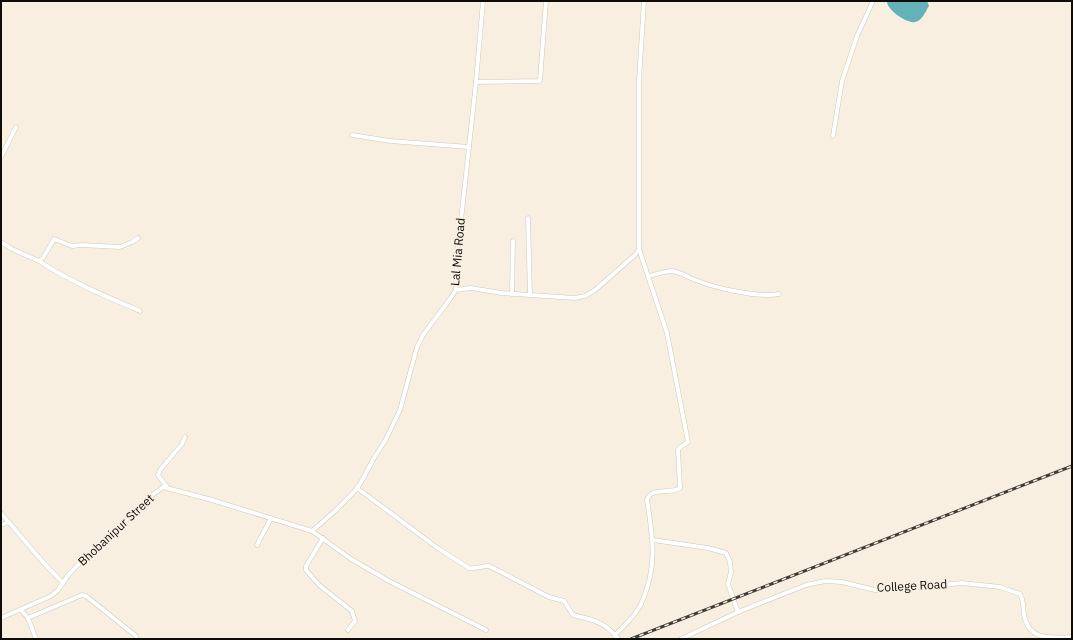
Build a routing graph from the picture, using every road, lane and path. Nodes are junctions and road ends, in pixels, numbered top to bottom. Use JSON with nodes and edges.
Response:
{"nodes":[{"id":1,"x":483,"y":1,"type":"edge"},
{"id":2,"x":546,"y":1,"type":"edge"},
{"id":3,"x":644,"y":1,"type":"edge"},
{"id":4,"x":873,"y":1,"type":"edge"},
{"id":5,"x":476,"y":82,"type":"junction"},
{"id":6,"x":16,"y":127,"type":"dead end"},
{"id":7,"x":352,"y":135,"type":"dead end"},
{"id":8,"x":833,"y":136,"type":"dead end"},
{"id":9,"x":469,"y":147,"type":"junction"},
{"id":10,"x":1,"y":157,"type":"edge"},
{"id":11,"x":528,"y":218,"type":"dead end"},
{"id":12,"x":138,"y":238,"type":"dead end"},
{"id":13,"x":512,"y":241,"type":"dead end"},
{"id":14,"x":1,"y":242,"type":"edge"},
{"id":15,"x":639,"y":249,"type":"junction"},
{"id":16,"x":39,"y":261,"type":"junction"},
{"id":17,"x":648,"y":276,"type":"junction"},
{"id":18,"x":456,"y":290,"type":"junction"},
{"id":19,"x":512,"y":294,"type":"junction"},
{"id":20,"x":779,"y":294,"type":"dead end"},
{"id":21,"x":530,"y":295,"type":"junction"},
{"id":22,"x":140,"y":311,"type":"dead end"},
{"id":23,"x":186,"y":437,"type":"dead end"},
{"id":24,"x":167,"y":487,"type":"junction"},
{"id":25,"x":357,"y":488,"type":"junction"},
{"id":26,"x":1,"y":513,"type":"edge"},
{"id":27,"x":271,"y":518,"type":"junction"},
{"id":28,"x":9,"y":522,"type":"junction"},
{"id":29,"x":1,"y":525,"type":"edge"},
{"id":30,"x":312,"y":531,"type":"junction"},
{"id":31,"x":323,"y":538,"type":"junction"},
{"id":32,"x":653,"y":540,"type":"junction"},
{"id":33,"x":257,"y":545,"type":"dead end"},
{"id":34,"x":63,"y":584,"type":"junction"},
{"id":35,"x":21,"y":610,"type":"junction"},
{"id":36,"x":738,"y":612,"type":"junction"},
{"id":37,"x":1,"y":618,"type":"edge"},
{"id":38,"x":28,"y":618,"type":"junction"},
{"id":39,"x":348,"y":630,"type":"dead end"},
{"id":40,"x":486,"y":630,"type":"dead end"},
{"id":41,"x":617,"y":637,"type":"edge"},
{"id":42,"x":1072,"y":637,"type":"edge"},
{"id":43,"x":36,"y":639,"type":"edge"},
{"id":44,"x":137,"y":639,"type":"edge"},
{"id":45,"x":681,"y":639,"type":"edge"}],
"edges":[{"from":1,"to":5,"type":"street","name":"Lal Mia Road"},
{"from":2,"to":5,"type":"street"},
{"from":3,"to":15,"type":"street"},
{"from":4,"to":8,"type":"street"},
{"from":5,"to":9,"type":"street","name":"Lal Mia Road"},
{"from":6,"to":10,"type":"street"},
{"from":7,"to":9,"type":"street"},
{"from":9,"to":18,"type":"street","name":"Lal Mia Road"},
{"from":11,"to":21,"type":"street"},
{"from":12,"to":16,"type":"street"},
{"from":13,"to":19,"type":"street"},
{"from":14,"to":16,"type":"street"},
{"from":15,"to":17,"type":"street"},
{"from":15,"to":21,"type":"street"},
{"from":16,"to":22,"type":"street"},
{"from":17,"to":20,"type":"street"},
{"from":17,"to":32,"type":"street"},
{"from":18,"to":19,"type":"street"},
{"from":18,"to":25,"type":"street","name":"Lal Mia Road"},
{"from":19,"to":21,"type":"street"},
{"from":23,"to":24,"type":"street"},
{"from":24,"to":27,"type":"street","name":"Bhobanipur Street"},
{"from":24,"to":34,"type":"street","name":"Bhobanipur Street"},
{"from":25,"to":30,"type":"street","name":"Lal Mia Road"},
{"from":25,"to":41,"type":"street"},
{"from":26,"to":28,"type":"street"},
{"from":27,"to":30,"type":"street","name":"Bhobanipur Street"},
{"from":27,"to":33,"type":"street"},
{"from":28,"to":29,"type":"street"},
{"from":28,"to":34,"type":"street"},
{"from":30,"to":31,"type":"street","name":"Bhobanipur Street"},
{"from":31,"to":39,"type":"street"},
{"from":31,"to":40,"type":"street","name":"Bhobanipur Street"},
{"from":32,"to":36,"type":"street"},
{"from":32,"to":41,"type":"street"},
{"from":34,"to":35,"type":"street","name":"Bhobanipur Street"},
{"from":35,"to":37,"type":"street","name":"Bhobanipur Street"},
{"from":35,"to":38,"type":"street"},
{"from":36,"to":42,"type":"street","name":"College Road"},
{"from":36,"to":45,"type":"street","name":"College Road"},
{"from":38,"to":43,"type":"street"},
{"from":38,"to":44,"type":"street"}]}
